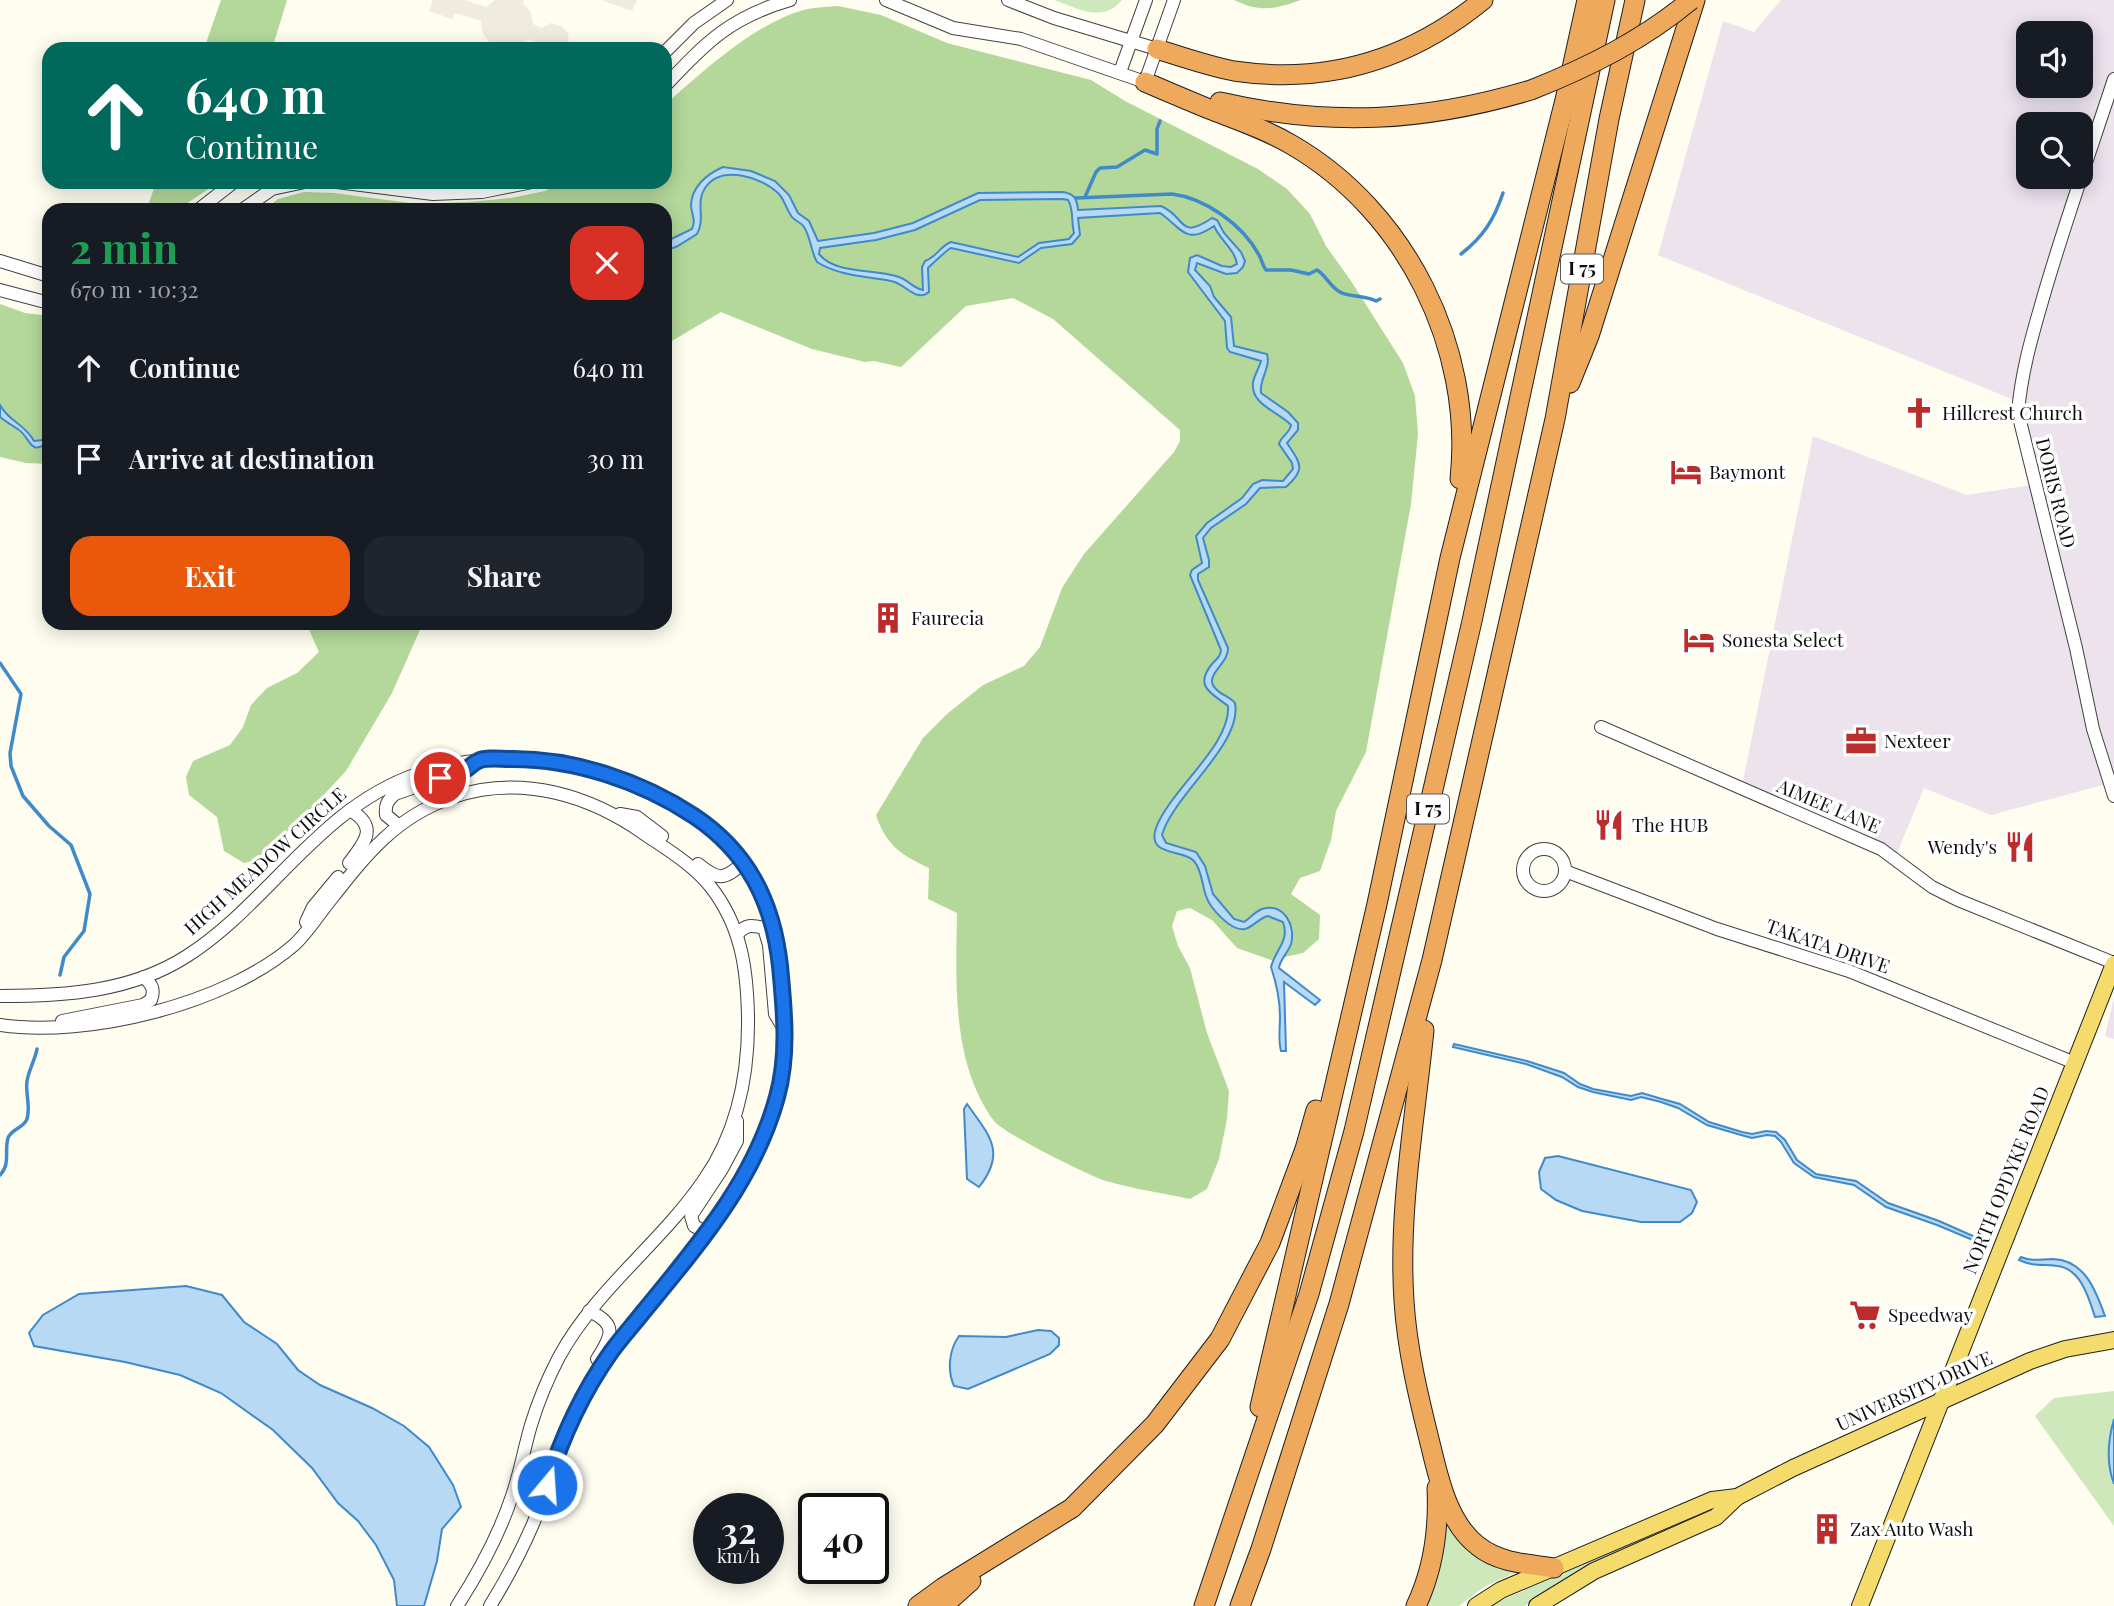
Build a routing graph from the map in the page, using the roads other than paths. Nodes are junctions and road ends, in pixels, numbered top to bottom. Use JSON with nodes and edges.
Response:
{"nodes":[{"id":1,"x":727,"y":0,"type":"edge"},
{"id":2,"x":790,"y":0,"type":"edge"},
{"id":3,"x":886,"y":0,"type":"edge"},
{"id":4,"x":1008,"y":0,"type":"edge"},
{"id":5,"x":1146,"y":0,"type":"edge"},
{"id":6,"x":1174,"y":0,"type":"edge"},
{"id":7,"x":1587,"y":0,"type":"edge"},
{"id":8,"x":1605,"y":0,"type":"edge"},
{"id":9,"x":1635,"y":0,"type":"edge"},
{"id":10,"x":1693,"y":0,"type":"edge"},
{"id":11,"x":1482,"y":1,"type":"edge"},
{"id":12,"x":1130,"y":42,"type":"junction"},
{"id":13,"x":672,"y":45,"type":"edge"},
{"id":14,"x":1157,"y":49,"type":"junction"},
{"id":15,"x":1120,"y":72,"type":"junction"},
{"id":16,"x":672,"y":79,"type":"edge"},
{"id":17,"x":2114,"y":79,"type":"edge"},
{"id":18,"x":1145,"y":82,"type":"junction"},
{"id":19,"x":225,"y":189,"type":"edge"},
{"id":20,"x":272,"y":189,"type":"edge"},
{"id":21,"x":393,"y":189,"type":"edge"},
{"id":22,"x":497,"y":189,"type":"edge"},
{"id":23,"x":207,"y":203,"type":"edge"},
{"id":24,"x":252,"y":203,"type":"edge"},
{"id":25,"x":0,"y":261,"type":"edge"},
{"id":26,"x":42,"y":274,"type":"edge"},
{"id":27,"x":0,"y":290,"type":"edge"},
{"id":28,"x":42,"y":301,"type":"edge"},
{"id":29,"x":1555,"y":419,"type":"junction"},
{"id":30,"x":1450,"y":558,"type":"junction"},
{"id":31,"x":1601,"y":727,"type":"dead end"},
{"id":32,"x":478,"y":760,"type":"junction"},
{"id":33,"x":2114,"y":796,"type":"edge"},
{"id":34,"x":350,"y":810,"type":"junction"},
{"id":35,"x":613,"y":813,"type":"junction"},
{"id":36,"x":398,"y":825,"type":"junction"},
{"id":37,"x":743,"y":863,"type":"junction"},
{"id":38,"x":1565,"y":871,"type":"dead end"},
{"id":39,"x":1377,"y":904,"type":"junction"},
{"id":40,"x":737,"y":935,"type":"junction"},
{"id":41,"x":295,"y":944,"type":"junction"},
{"id":42,"x":1432,"y":960,"type":"junction"},
{"id":43,"x":2114,"y":963,"type":"edge"},
{"id":44,"x":144,"y":977,"type":"junction"},
{"id":45,"x":0,"y":996,"type":"edge"},
{"id":46,"x":0,"y":1025,"type":"edge"},
{"id":47,"x":35,"y":1028,"type":"junction"},
{"id":48,"x":785,"y":1030,"type":"junction"},
{"id":49,"x":2075,"y":1063,"type":"junction"},
{"id":50,"x":737,"y":1114,"type":"junction"},
{"id":51,"x":707,"y":1233,"type":"junction"},
{"id":52,"x":589,"y":1311,"type":"junction"},
{"id":53,"x":2114,"y":1340,"type":"edge"},
{"id":54,"x":1940,"y":1403,"type":"junction"},
{"id":55,"x":568,"y":1424,"type":"junction"},
{"id":56,"x":1436,"y":1466,"type":"junction"},
{"id":57,"x":1737,"y":1497,"type":"junction"},
{"id":58,"x":1231,"y":1531,"type":"junction"},
{"id":59,"x":1000,"y":1554,"type":"junction"},
{"id":60,"x":1554,"y":1568,"type":"junction"},
{"id":61,"x":457,"y":1606,"type":"edge"},
{"id":62,"x":490,"y":1606,"type":"edge"},
{"id":63,"x":918,"y":1606,"type":"edge"},
{"id":64,"x":943,"y":1606,"type":"edge"},
{"id":65,"x":1204,"y":1606,"type":"edge"},
{"id":66,"x":1240,"y":1606,"type":"edge"},
{"id":67,"x":1416,"y":1606,"type":"edge"},
{"id":68,"x":1476,"y":1606,"type":"edge"},
{"id":69,"x":1537,"y":1606,"type":"edge"},
{"id":70,"x":1860,"y":1606,"type":"edge"}],
"edges":[{"from":1,"to":13,"type":"street"},
{"from":2,"to":16,"type":"street"},
{"from":3,"to":15,"type":"street"},
{"from":4,"to":12,"type":"street"},
{"from":5,"to":12,"type":"street"},
{"from":6,"to":14,"type":"street"},
{"from":7,"to":30,"type":"highway"},
{"from":8,"to":58,"type":"highway","number":"I 75"},
{"from":9,"to":29,"type":"highway","number":"I 75"},
{"from":10,"to":18,"type":"highway","bridge":true},
{"from":10,"to":29,"type":"highway"},
{"from":11,"to":14,"type":"highway"},
{"from":12,"to":14,"type":"street"},
{"from":12,"to":15,"type":"street"},
{"from":14,"to":18,"type":"street"},
{"from":15,"to":18,"type":"street"},
{"from":17,"to":33,"type":"street","name":"DORIS ROAD"},
{"from":18,"to":30,"type":"highway"},
{"from":19,"to":23,"type":"street"},
{"from":20,"to":24,"type":"street"},
{"from":21,"to":22,"type":"street"},
{"from":25,"to":26,"type":"street"},
{"from":27,"to":28,"type":"street"},
{"from":29,"to":42,"type":"highway","number":"I 75"},
{"from":30,"to":39,"type":"highway"},
{"from":31,"to":43,"type":"street","name":"AIMEE LANE"},
{"from":32,"to":34,"type":"street","name":"HIGH MEADOW CIRCLE"},
{"from":32,"to":36,"type":"street"},
{"from":32,"to":37,"type":"street","name":"HIGH MEADOW CIRCLE"},
{"from":34,"to":41,"type":"street"},
{"from":34,"to":44,"type":"street","name":"HIGH MEADOW CIRCLE"},
{"from":35,"to":36,"type":"street"},
{"from":35,"to":37,"type":"street"},
{"from":35,"to":40,"type":"street"},
{"from":36,"to":41,"type":"street"},
{"from":37,"to":48,"type":"street","name":"HIGH MEADOW CIRCLE"},
{"from":38,"to":49,"type":"street","name":"TAKATA DRIVE"},
{"from":39,"to":58,"type":"highway"},
{"from":39,"to":59,"type":"highway"},
{"from":40,"to":48,"type":"street"},
{"from":40,"to":50,"type":"street"},
{"from":41,"to":47,"type":"street"},
{"from":42,"to":56,"type":"highway"},
{"from":42,"to":66,"type":"highway","number":"I 75"},
{"from":43,"to":49,"type":"main road","name":"NORTH OPDYKE ROAD"},
{"from":44,"to":45,"type":"street","name":"HIGH MEADOW CIRCLE"},
{"from":44,"to":47,"type":"street"},
{"from":46,"to":47,"type":"street"},
{"from":48,"to":51,"type":"street","name":"HIGH MEADOW CIRCLE"},
{"from":49,"to":54,"type":"main road","name":"NORTH OPDYKE ROAD"},
{"from":50,"to":51,"type":"street"},
{"from":50,"to":52,"type":"street"},
{"from":51,"to":55,"type":"street","name":"HIGH MEADOW CIRCLE"},
{"from":52,"to":55,"type":"street"},
{"from":52,"to":61,"type":"street"},
{"from":53,"to":54,"type":"main road","name":"UNIVERSITY DRIVE"},
{"from":54,"to":57,"type":"main road","name":"UNIVERSITY DRIVE"},
{"from":54,"to":70,"type":"main road","name":"NORTH OPDYKE ROAD"},
{"from":55,"to":62,"type":"street","name":"HIGH MEADOW CIRCLE"},
{"from":56,"to":60,"type":"highway"},
{"from":56,"to":67,"type":"highway"},
{"from":57,"to":60,"type":"main road","name":"UNIVERSITY DRIVE"},
{"from":57,"to":69,"type":"main road","name":"UNIVERSITY DRIVE"},
{"from":58,"to":65,"type":"highway","number":"I 75"},
{"from":59,"to":63,"type":"highway"},
{"from":59,"to":64,"type":"highway"},
{"from":60,"to":68,"type":"main road","name":"UNIVERSITY DRIVE"}]}
